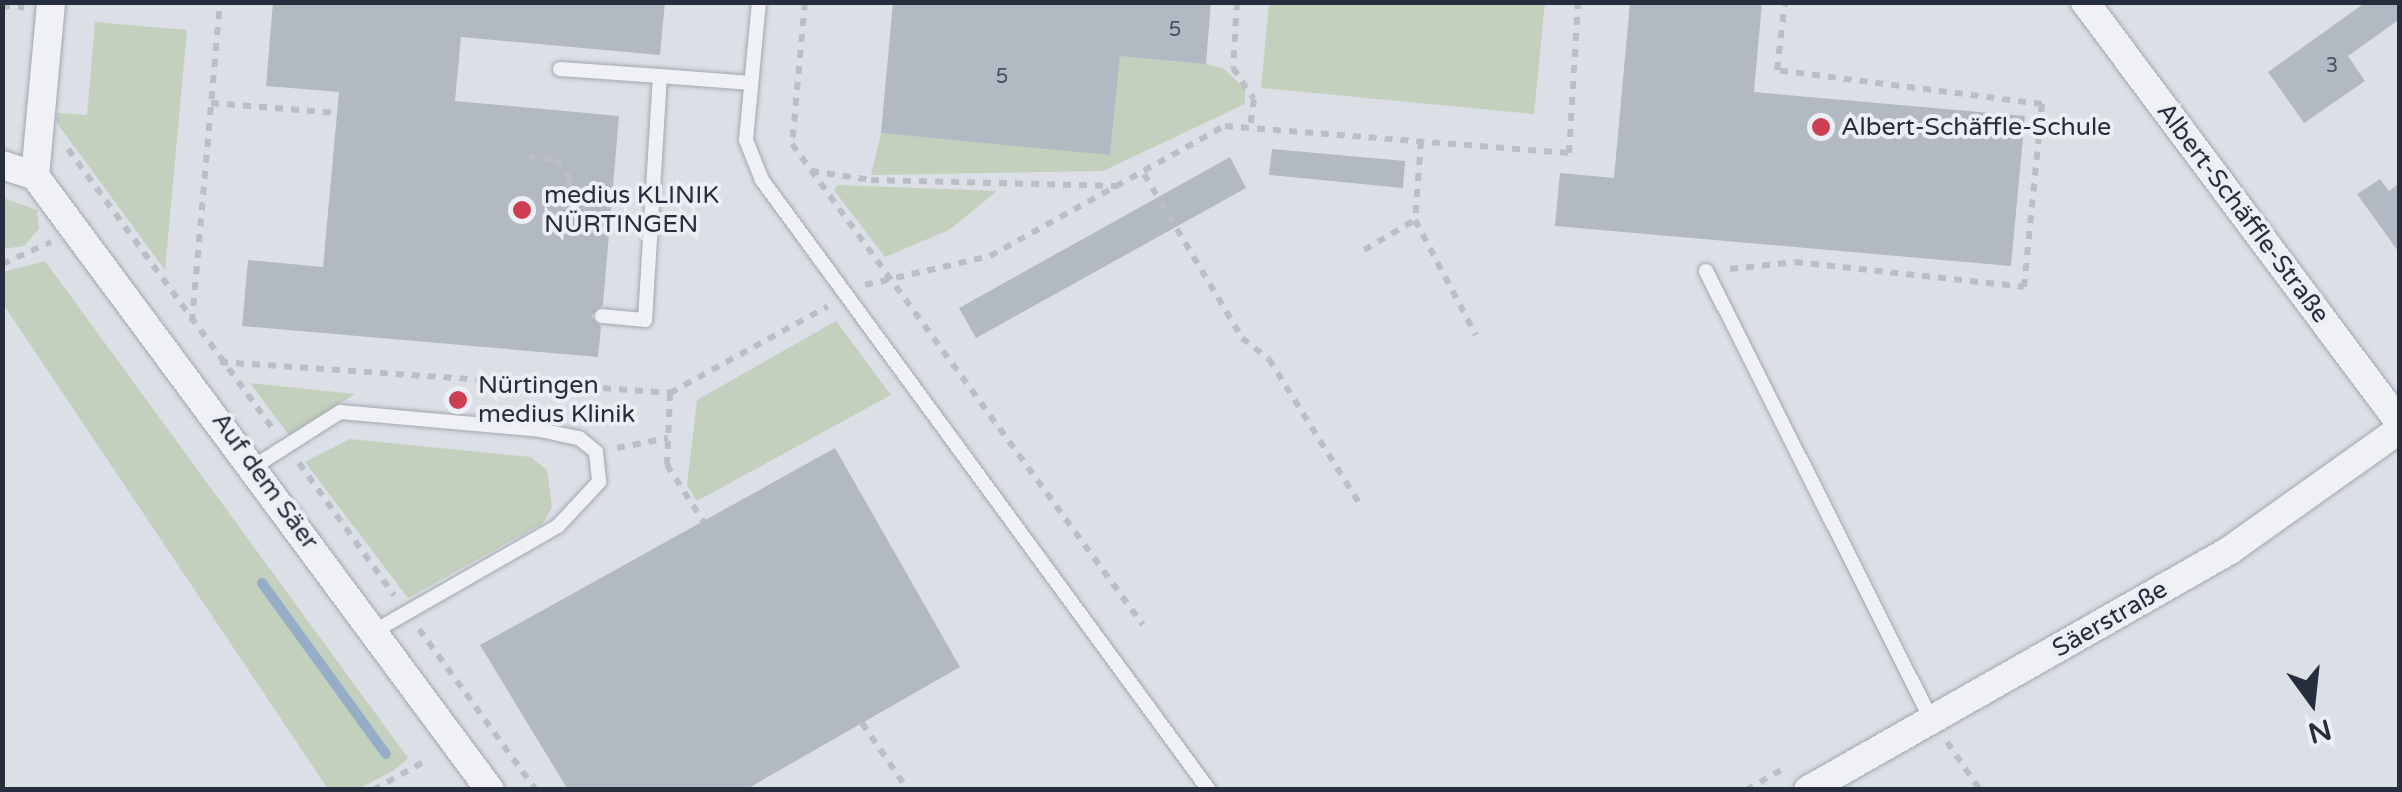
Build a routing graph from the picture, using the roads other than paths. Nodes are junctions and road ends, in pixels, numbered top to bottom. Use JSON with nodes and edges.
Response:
{"nodes":[{"id":1,"x":51,"y":2,"type":"edge"},
{"id":2,"x":759,"y":2,"type":"edge"},
{"id":3,"x":2085,"y":2,"type":"edge"},
{"id":4,"x":560,"y":69,"type":"dead end"},
{"id":5,"x":660,"y":76,"type":"junction"},
{"id":6,"x":751,"y":82,"type":"junction"},
{"id":7,"x":2,"y":165,"type":"edge"},
{"id":8,"x":35,"y":176,"type":"junction"},
{"id":9,"x":1706,"y":271,"type":"road end"},
{"id":10,"x":602,"y":316,"type":"dead end"},
{"id":11,"x":2400,"y":426,"type":"edge"},
{"id":12,"x":255,"y":466,"type":"junction"},
{"id":13,"x":375,"y":631,"type":"junction"},
{"id":14,"x":1932,"y":721,"type":"junction"},
{"id":15,"x":490,"y":790,"type":"edge"},
{"id":16,"x":1210,"y":790,"type":"edge"},
{"id":17,"x":1808,"y":790,"type":"edge"}],
"edges":[{"from":1,"to":8,"type":"street"},
{"from":2,"to":6,"type":"lane"},
{"from":3,"to":11,"type":"street","name":"Albert-Schäffle-Straße"},
{"from":4,"to":5,"type":"lane"},
{"from":5,"to":6,"type":"lane"},
{"from":5,"to":10,"type":"lane"},
{"from":6,"to":16,"type":"lane"},
{"from":7,"to":8,"type":"street"},
{"from":8,"to":12,"type":"street","name":"Auf dem Säer"},
{"from":9,"to":14,"type":"lane"},
{"from":11,"to":14,"type":"street","name":"Säerstraße"},
{"from":12,"to":13,"type":"street","name":"Auf dem Säer"},
{"from":12,"to":13,"type":"lane"},
{"from":13,"to":15,"type":"street","name":"Auf dem Säer"},
{"from":14,"to":17,"type":"street","name":"Säerstraße"}]}
